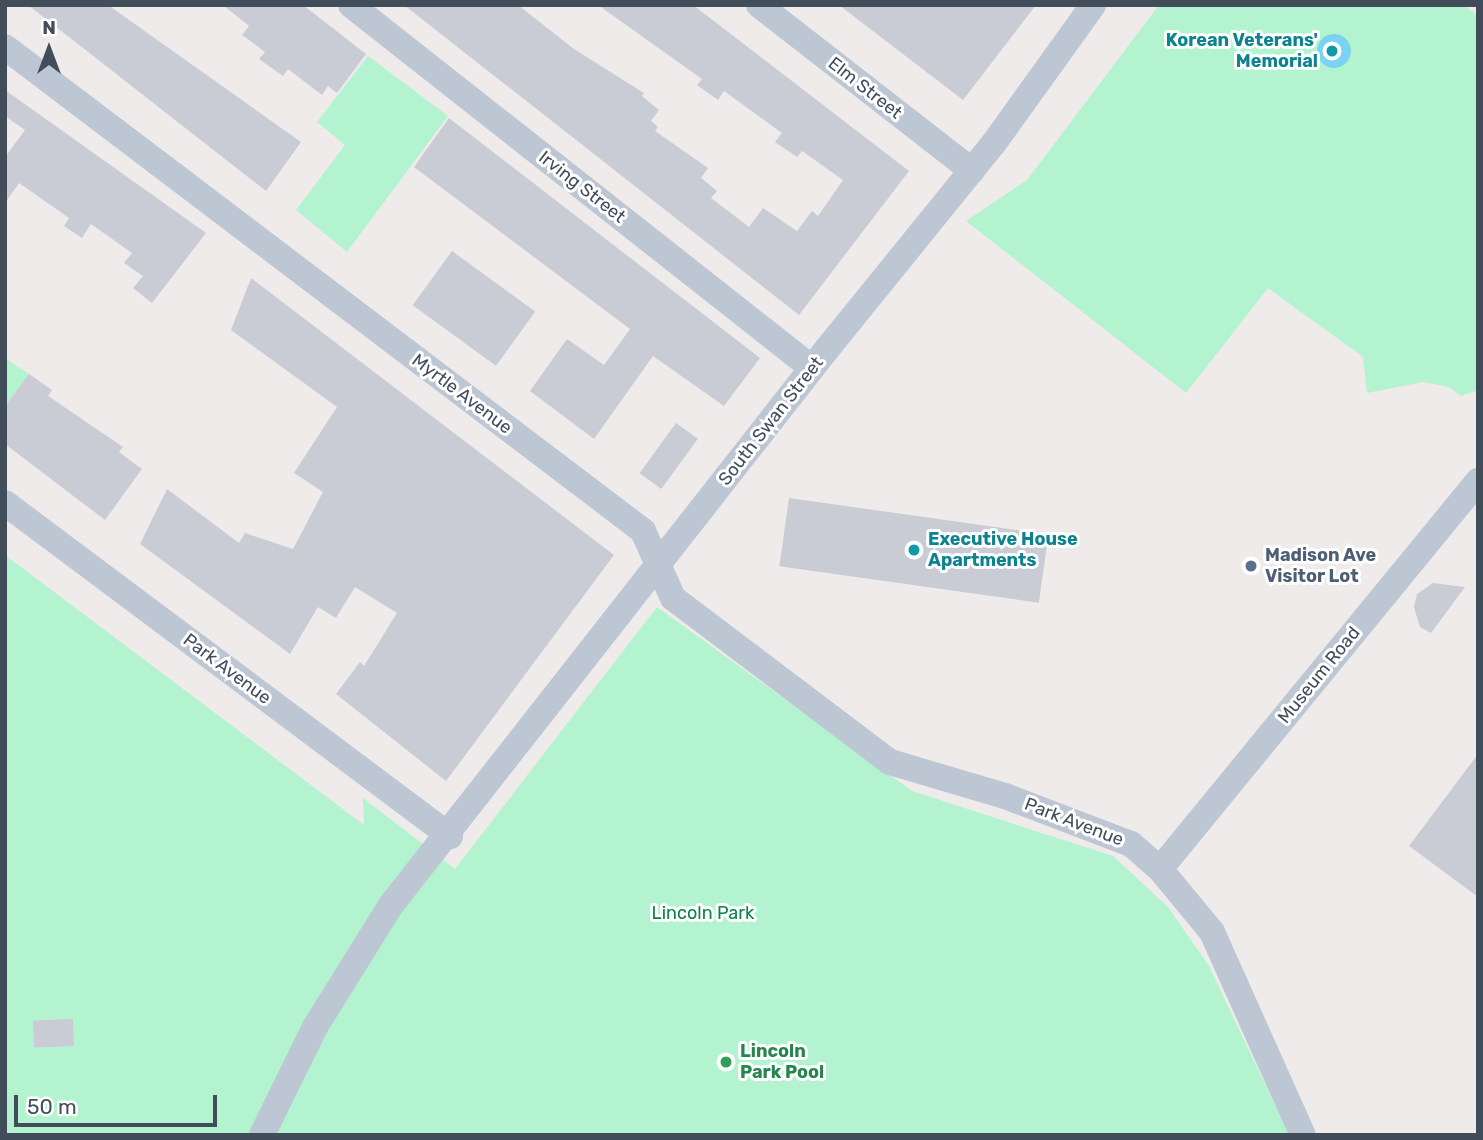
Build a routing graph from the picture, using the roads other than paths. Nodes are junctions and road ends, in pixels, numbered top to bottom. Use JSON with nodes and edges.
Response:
{"nodes":[{"id":1,"x":351,"y":5,"type":"edge"},
{"id":2,"x":759,"y":5,"type":"edge"},
{"id":3,"x":1093,"y":5,"type":"edge"},
{"id":4,"x":5,"y":47,"type":"edge"},
{"id":5,"x":972,"y":171,"type":"junction"},
{"id":6,"x":812,"y":368,"type":"junction"},
{"id":7,"x":1478,"y":481,"type":"edge"},
{"id":8,"x":5,"y":503,"type":"edge"},
{"id":9,"x":656,"y":570,"type":"junction"},
{"id":10,"x":890,"y":762,"type":"joint"},
{"id":11,"x":450,"y":836,"type":"junction"},
{"id":12,"x":1160,"y":869,"type":"junction"},
{"id":13,"x":262,"y":1135,"type":"edge"},
{"id":14,"x":1303,"y":1135,"type":"edge"}],
"edges":[{"from":1,"to":6,"type":"street","name":"Irving Street"},
{"from":2,"to":5,"type":"street","name":"Elm Street"},
{"from":3,"to":5,"type":"street","name":"South Swan Street"},
{"from":4,"to":9,"type":"street","name":"Myrtle Avenue"},
{"from":5,"to":6,"type":"street","name":"South Swan Street"},
{"from":6,"to":9,"type":"street","name":"South Swan Street"},
{"from":7,"to":12,"type":"street","name":"Museum Road"},
{"from":8,"to":11,"type":"street","name":"Park Avenue"},
{"from":9,"to":10,"type":"street","name":"Myrtle Avenue"},
{"from":9,"to":11,"type":"street","name":"South Swan Street"},
{"from":10,"to":12,"type":"street","name":"Park Avenue"},
{"from":11,"to":13,"type":"street","name":"South Swan Street"},
{"from":12,"to":14,"type":"street","name":"Park Avenue"}]}
